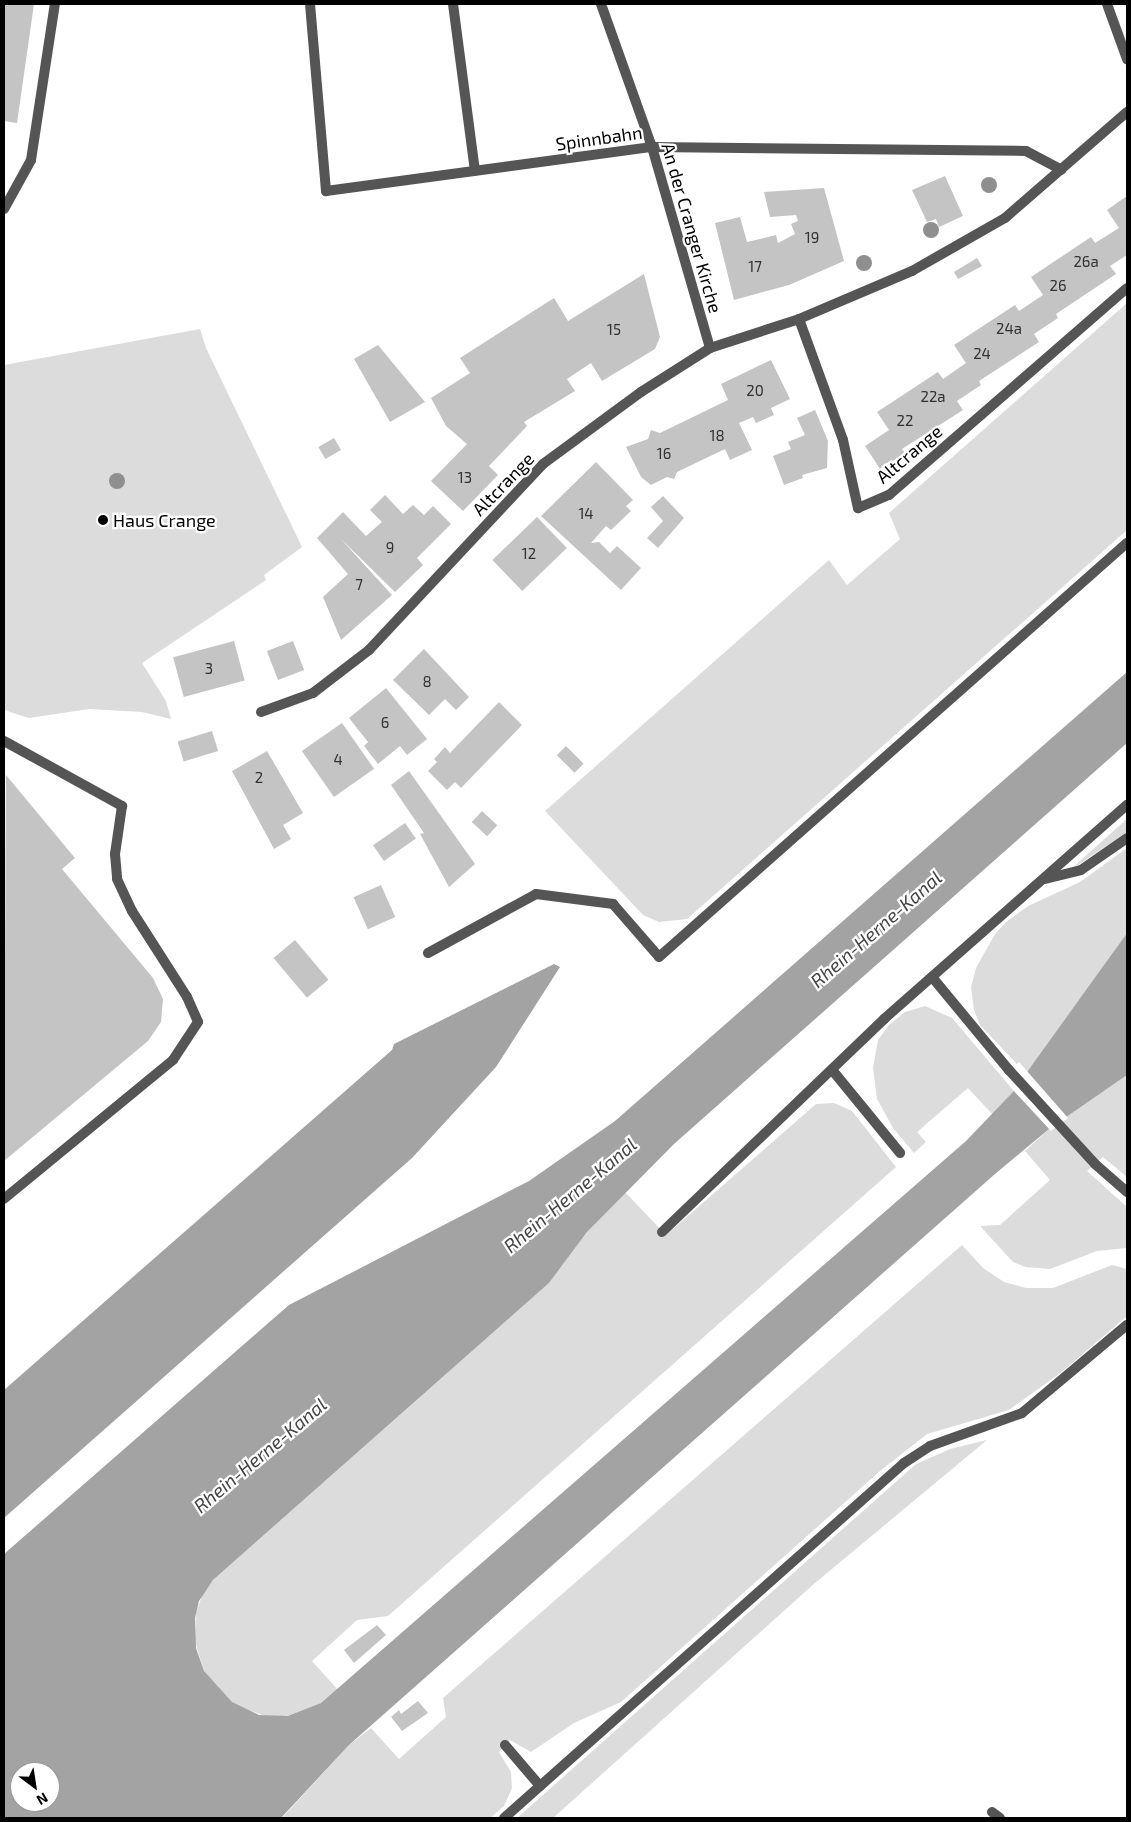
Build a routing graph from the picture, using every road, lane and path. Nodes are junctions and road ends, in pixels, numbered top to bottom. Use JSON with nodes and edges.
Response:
{"nodes":[{"id":1,"x":55,"y":4,"type":"edge"},
{"id":2,"x":310,"y":4,"type":"edge"},
{"id":3,"x":453,"y":4,"type":"edge"},
{"id":4,"x":600,"y":4,"type":"edge"},
{"id":5,"x":1107,"y":4,"type":"edge"},
{"id":6,"x":1127,"y":59,"type":"edge"},
{"id":7,"x":1127,"y":112,"type":"edge"},
{"id":8,"x":652,"y":147,"type":"junction"},
{"id":9,"x":1061,"y":170,"type":"junction"},
{"id":10,"x":475,"y":171,"type":"junction"},
{"id":11,"x":4,"y":209,"type":"edge"},
{"id":12,"x":1127,"y":288,"type":"edge"},
{"id":13,"x":799,"y":319,"type":"junction"},
{"id":14,"x":710,"y":348,"type":"junction"},
{"id":15,"x":1127,"y":543,"type":"edge"},
{"id":16,"x":261,"y":712,"type":"dead end"},
{"id":17,"x":4,"y":741,"type":"edge"},
{"id":18,"x":1127,"y":805,"type":"edge"},
{"id":19,"x":1127,"y":838,"type":"edge"},
{"id":20,"x":1042,"y":880,"type":"junction"},
{"id":21,"x":428,"y":953,"type":"dead end"},
{"id":22,"x":932,"y":977,"type":"junction"},
{"id":23,"x":834,"y":1071,"type":"junction"},
{"id":24,"x":900,"y":1153,"type":"dead end"},
{"id":25,"x":1127,"y":1192,"type":"edge"},
{"id":26,"x":4,"y":1199,"type":"edge"},
{"id":27,"x":662,"y":1232,"type":"dead end"},
{"id":28,"x":1127,"y":1324,"type":"edge"},
{"id":29,"x":505,"y":1745,"type":"dead end"},
{"id":30,"x":540,"y":1786,"type":"junction"},
{"id":31,"x":504,"y":1818,"type":"edge"}],
"edges":[{"from":1,"to":11,"type":"street"},
{"from":2,"to":10,"type":"street","name":"Spinnbahn"},
{"from":3,"to":10,"type":"street"},
{"from":4,"to":8,"type":"street","name":"An der Cranger Kirche"},
{"from":5,"to":6,"type":"street"},
{"from":7,"to":9,"type":"street","name":"Altcrange"},
{"from":8,"to":9,"type":"street","name":"Spinnbahn"},
{"from":8,"to":10,"type":"street","name":"Spinnbahn"},
{"from":8,"to":14,"type":"street","name":"An der Cranger Kirche"},
{"from":9,"to":13,"type":"street","name":"Altcrange"},
{"from":12,"to":13,"type":"street","name":"Altcrange"},
{"from":13,"to":14,"type":"street","name":"Altcrange"},
{"from":14,"to":16,"type":"street","name":"Altcrange"},
{"from":15,"to":21,"type":"street"},
{"from":17,"to":26,"type":"street"},
{"from":18,"to":20,"type":"street"},
{"from":19,"to":20,"type":"street"},
{"from":20,"to":22,"type":"street"},
{"from":22,"to":23,"type":"street"},
{"from":22,"to":25,"type":"street"},
{"from":23,"to":24,"type":"street"},
{"from":23,"to":27,"type":"street"},
{"from":28,"to":30,"type":"street"},
{"from":29,"to":30,"type":"street"},
{"from":30,"to":31,"type":"street"}]}
